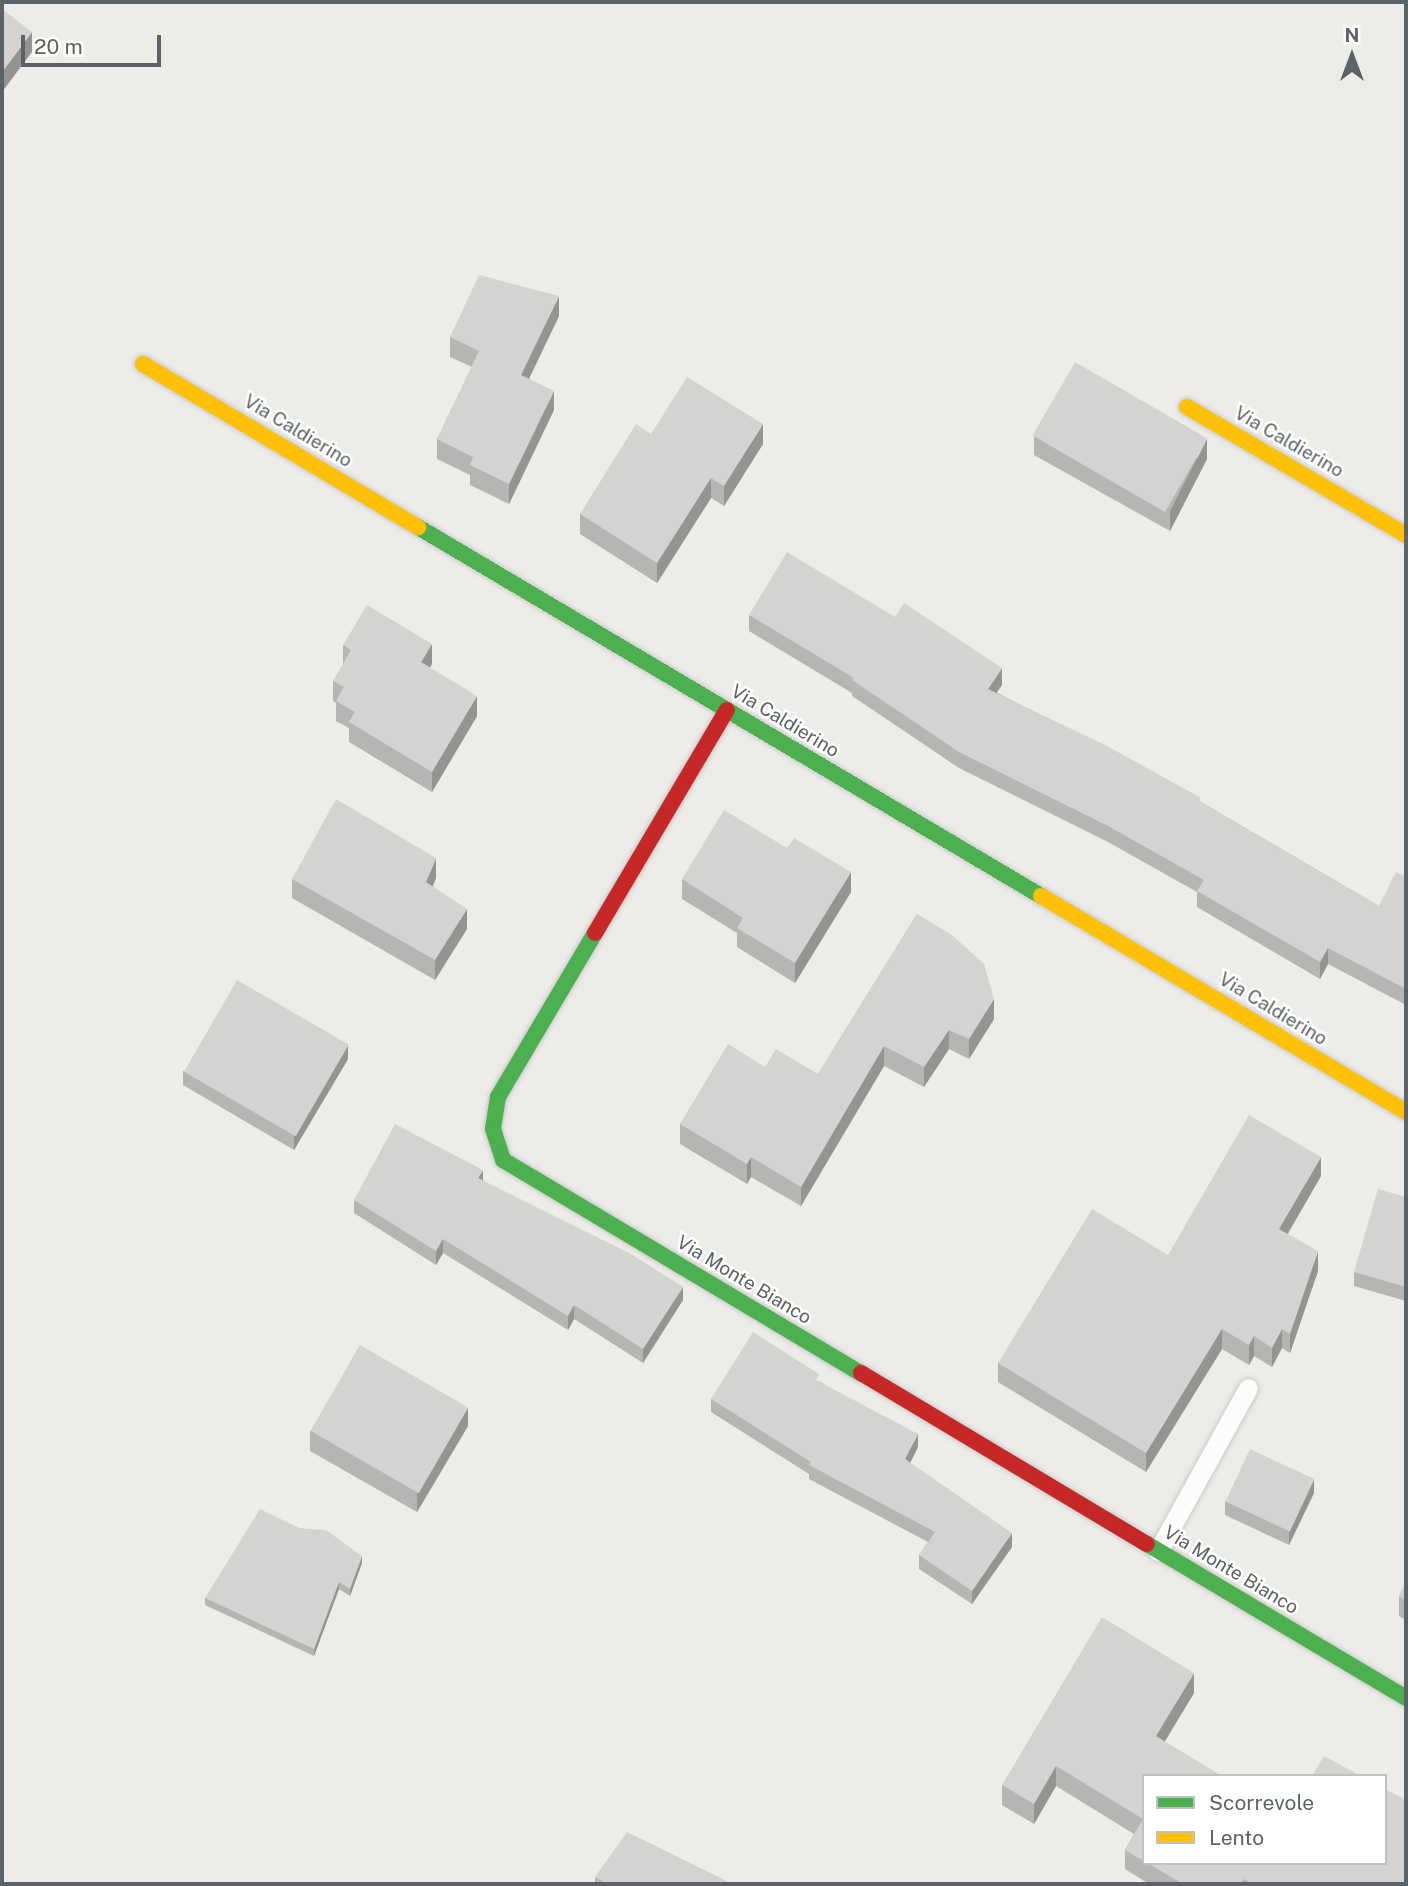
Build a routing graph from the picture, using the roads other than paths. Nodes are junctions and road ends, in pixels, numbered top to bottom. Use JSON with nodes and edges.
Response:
{"nodes":[{"id":1,"x":143,"y":364,"type":"dead end"},
{"id":2,"x":1187,"y":407,"type":"dead end"},
{"id":3,"x":1406,"y":535,"type":"edge"},
{"id":4,"x":727,"y":710,"type":"junction"},
{"id":5,"x":1406,"y":1112,"type":"edge"},
{"id":6,"x":1248,"y":1388,"type":"dead end"},
{"id":7,"x":1158,"y":1551,"type":"junction"},
{"id":8,"x":1406,"y":1698,"type":"edge"}],
"edges":[{"from":1,"to":4,"type":"street","name":"Via Caldierino"},
{"from":2,"to":3,"type":"street","name":"Via Caldierino"},
{"from":4,"to":5,"type":"street","name":"Via Caldierino"},
{"from":4,"to":7,"type":"street","name":"Via Monte Bianco"},
{"from":6,"to":7,"type":"lane"},
{"from":7,"to":8,"type":"street","name":"Via Monte Bianco"}]}
